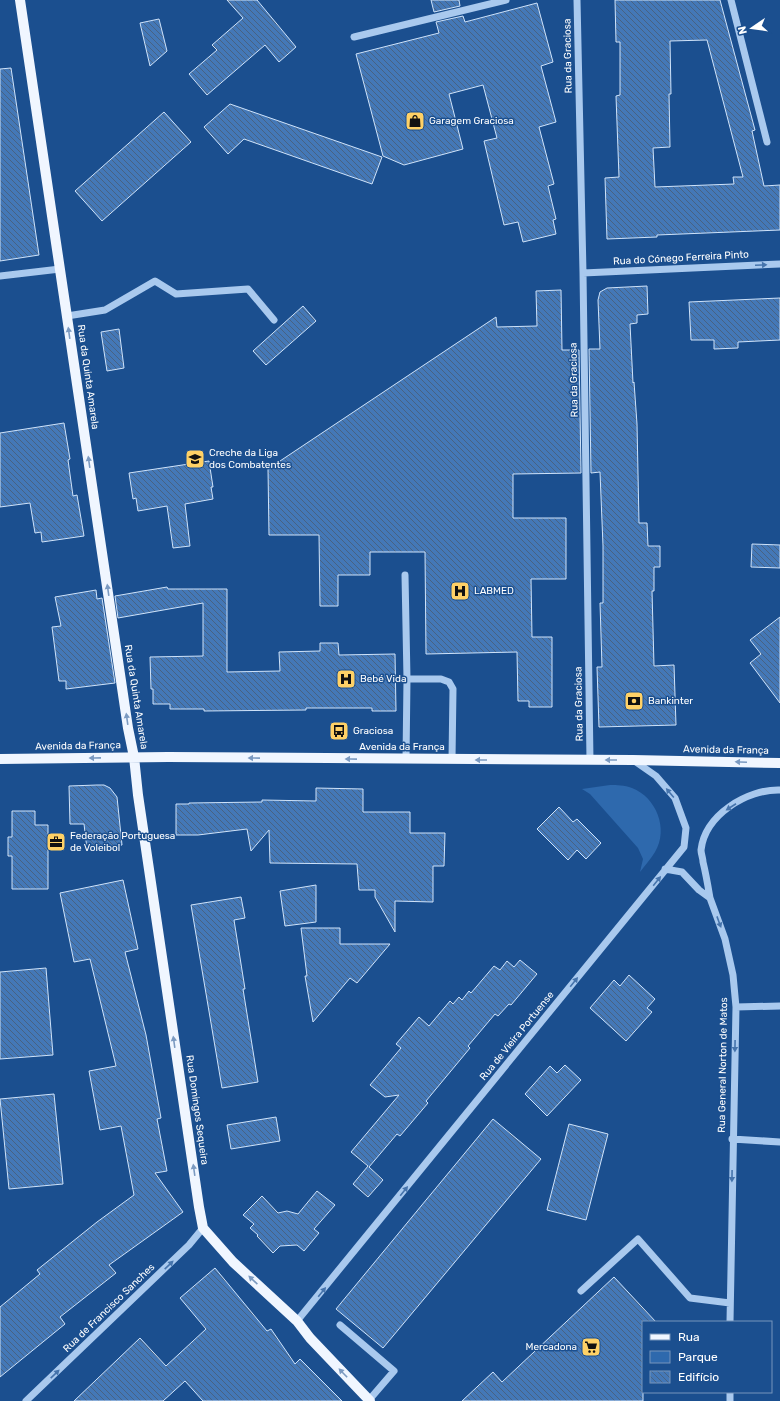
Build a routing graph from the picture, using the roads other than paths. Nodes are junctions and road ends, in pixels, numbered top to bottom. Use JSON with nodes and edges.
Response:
{"nodes":[{"id":1,"x":20,"y":0,"type":"edge"},
{"id":2,"x":506,"y":0,"type":"edge"},
{"id":3,"x":577,"y":0,"type":"edge"},
{"id":4,"x":731,"y":0,"type":"edge"},
{"id":5,"x":354,"y":38,"type":"dead end"},
{"id":6,"x":767,"y":142,"type":"dead end"},
{"id":7,"x":780,"y":264,"type":"edge"},
{"id":8,"x":60,"y":269,"type":"junction"},
{"id":9,"x":583,"y":273,"type":"junction"},
{"id":10,"x":0,"y":276,"type":"edge"},
{"id":11,"x":67,"y":316,"type":"junction"},
{"id":12,"x":274,"y":320,"type":"dead end"},
{"id":13,"x":405,"y":575,"type":"dead end"},
{"id":14,"x":407,"y":679,"type":"junction"},
{"id":15,"x":134,"y":757,"type":"junction"},
{"id":16,"x":0,"y":759,"type":"edge"},
{"id":17,"x":406,"y":759,"type":"junction"},
{"id":18,"x":452,"y":759,"type":"junction"},
{"id":19,"x":590,"y":760,"type":"junction"},
{"id":20,"x":633,"y":760,"type":"junction"},
{"id":21,"x":780,"y":763,"type":"edge"},
{"id":22,"x":780,"y":790,"type":"edge"},
{"id":23,"x":666,"y":869,"type":"junction"},
{"id":24,"x":710,"y":898,"type":"junction"},
{"id":25,"x":780,"y":1006,"type":"edge"},
{"id":26,"x":736,"y":1007,"type":"junction"},
{"id":27,"x":732,"y":1139,"type":"junction"},
{"id":28,"x":780,"y":1142,"type":"edge"},
{"id":29,"x":204,"y":1228,"type":"junction"},
{"id":30,"x":581,"y":1291,"type":"dead end"},
{"id":31,"x":730,"y":1303,"type":"junction"},
{"id":32,"x":730,"y":1321,"type":"edge"},
{"id":33,"x":297,"y":1322,"type":"junction"},
{"id":34,"x":340,"y":1325,"type":"dead end"},
{"id":35,"x":370,"y":1400,"type":"edge"},
{"id":36,"x":26,"y":1401,"type":"edge"}],
"edges":[{"from":1,"to":8,"type":"main road","name":"Rua da Quinta Amarela"},
{"from":2,"to":5,"type":"street"},
{"from":3,"to":9,"type":"street","name":"Rua da Graciosa"},
{"from":4,"to":6,"type":"street"},
{"from":9,"to":7,"type":"street","name":"Rua do Cónego Ferreira Pinto","one_way":true},
{"from":8,"to":10,"type":"street"},
{"from":8,"to":11,"type":"main road","name":"Rua da Quinta Amarela"},
{"from":9,"to":19,"type":"street","name":"Rua da Graciosa"},
{"from":11,"to":12,"type":"street"},
{"from":15,"to":11,"type":"main road","name":"Rua da Quinta Amarela","one_way":true},
{"from":13,"to":14,"type":"street"},
{"from":14,"to":17,"type":"street"},
{"from":14,"to":18,"type":"street"},
{"from":15,"to":16,"type":"main road","name":"Avenida da França","one_way":true},
{"from":17,"to":15,"type":"main road","name":"Avenida da França","one_way":true},
{"from":29,"to":15,"type":"main road","name":"Rua Domingos Sequeira","one_way":true},
{"from":17,"to":18,"type":"main road","name":"Avenida da França"},
{"from":19,"to":18,"type":"main road","name":"Avenida da França","one_way":true},
{"from":20,"to":19,"type":"main road","name":"Avenida da França","one_way":true},
{"from":21,"to":20,"type":"main road","name":"Avenida da França","one_way":true},
{"from":23,"to":20,"type":"street","name":"Rua de Vieira Portuense","one_way":true},
{"from":22,"to":24,"type":"street","name":"Rua General Norton de Matos","one_way":true},
{"from":23,"to":24,"type":"street"},
{"from":33,"to":23,"type":"street","name":"Rua de Vieira Portuense","one_way":true},
{"from":24,"to":26,"type":"street","name":"Rua General Norton de Matos","one_way":true},
{"from":25,"to":26,"type":"street"},
{"from":26,"to":27,"type":"street","name":"Rua General Norton de Matos","one_way":true},
{"from":27,"to":28,"type":"street","name":"Rua General Norton de Matos"},
{"from":27,"to":31,"type":"street","name":"Rua General Norton de Matos","one_way":true},
{"from":33,"to":29,"type":"main road","name":"Rua Domingos Sequeira","one_way":true},
{"from":36,"to":29,"type":"street","name":"Rua de Francisco Sanches","one_way":true},
{"from":30,"to":31,"type":"street"},
{"from":31,"to":32,"type":"street","name":"Rua General Norton de Matos"},
{"from":35,"to":33,"type":"main road","name":"Rua Domingos Sequeira","one_way":true},
{"from":34,"to":35,"type":"street"}]}
